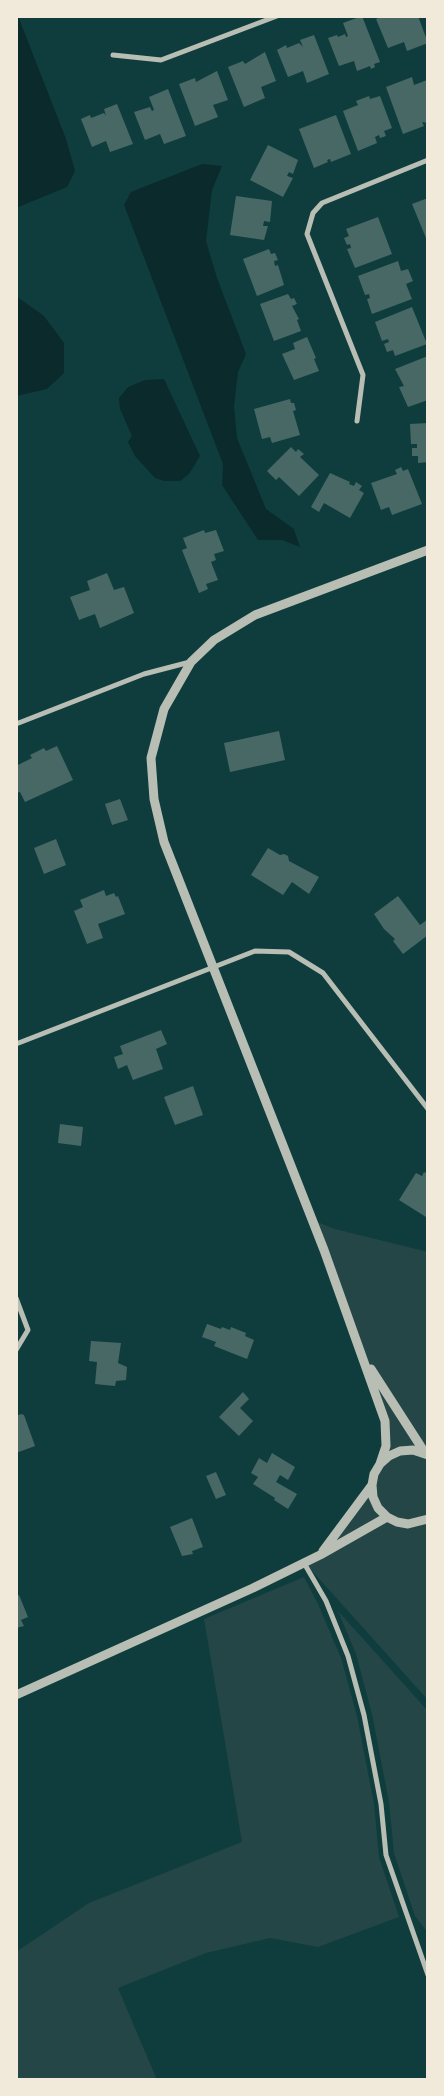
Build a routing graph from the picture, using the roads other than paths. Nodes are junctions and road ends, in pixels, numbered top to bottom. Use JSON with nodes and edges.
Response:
{"nodes":[{"id":1,"x":277,"y":16,"type":"edge"},
{"id":2,"x":113,"y":55,"type":"dead end"},
{"id":3,"x":428,"y":160,"type":"edge"},
{"id":4,"x":357,"y":420,"type":"dead end"},
{"id":5,"x":428,"y":550,"type":"edge"},
{"id":6,"x":191,"y":662,"type":"junction"},
{"id":7,"x":16,"y":724,"type":"edge"},
{"id":8,"x":212,"y":966,"type":"junction"},
{"id":9,"x":16,"y":1044,"type":"edge"},
{"id":10,"x":428,"y":1109,"type":"edge"},
{"id":11,"x":16,"y":1298,"type":"edge"},
{"id":12,"x":16,"y":1350,"type":"edge"},
{"id":13,"x":364,"y":1358,"type":"junction"},
{"id":14,"x":426,"y":1454,"type":"edge"},
{"id":15,"x":380,"y":1464,"type":"junction"},
{"id":16,"x":372,"y":1485,"type":"junction"},
{"id":17,"x":387,"y":1517,"type":"junction"},
{"id":18,"x":428,"y":1519,"type":"edge"},
{"id":19,"x":320,"y":1555,"type":"junction"},
{"id":20,"x":304,"y":1562,"type":"junction"},
{"id":21,"x":16,"y":1695,"type":"edge"},
{"id":22,"x":428,"y":1975,"type":"edge"}],
"edges":[{"from":1,"to":2,"type":"street"},
{"from":3,"to":4,"type":"street"},
{"from":5,"to":6,"type":"street"},
{"from":6,"to":7,"type":"street"},
{"from":6,"to":8,"type":"street"},
{"from":8,"to":9,"type":"street"},
{"from":8,"to":10,"type":"street"},
{"from":8,"to":13,"type":"street"},
{"from":11,"to":12,"type":"street"},
{"from":13,"to":14,"type":"street"},
{"from":13,"to":15,"type":"street"},
{"from":14,"to":15,"type":"street"},
{"from":15,"to":16,"type":"street"},
{"from":16,"to":17,"type":"street"},
{"from":16,"to":19,"type":"street"},
{"from":17,"to":18,"type":"street"},
{"from":17,"to":19,"type":"street"},
{"from":19,"to":20,"type":"street"},
{"from":20,"to":21,"type":"street"},
{"from":20,"to":22,"type":"street"}]}
